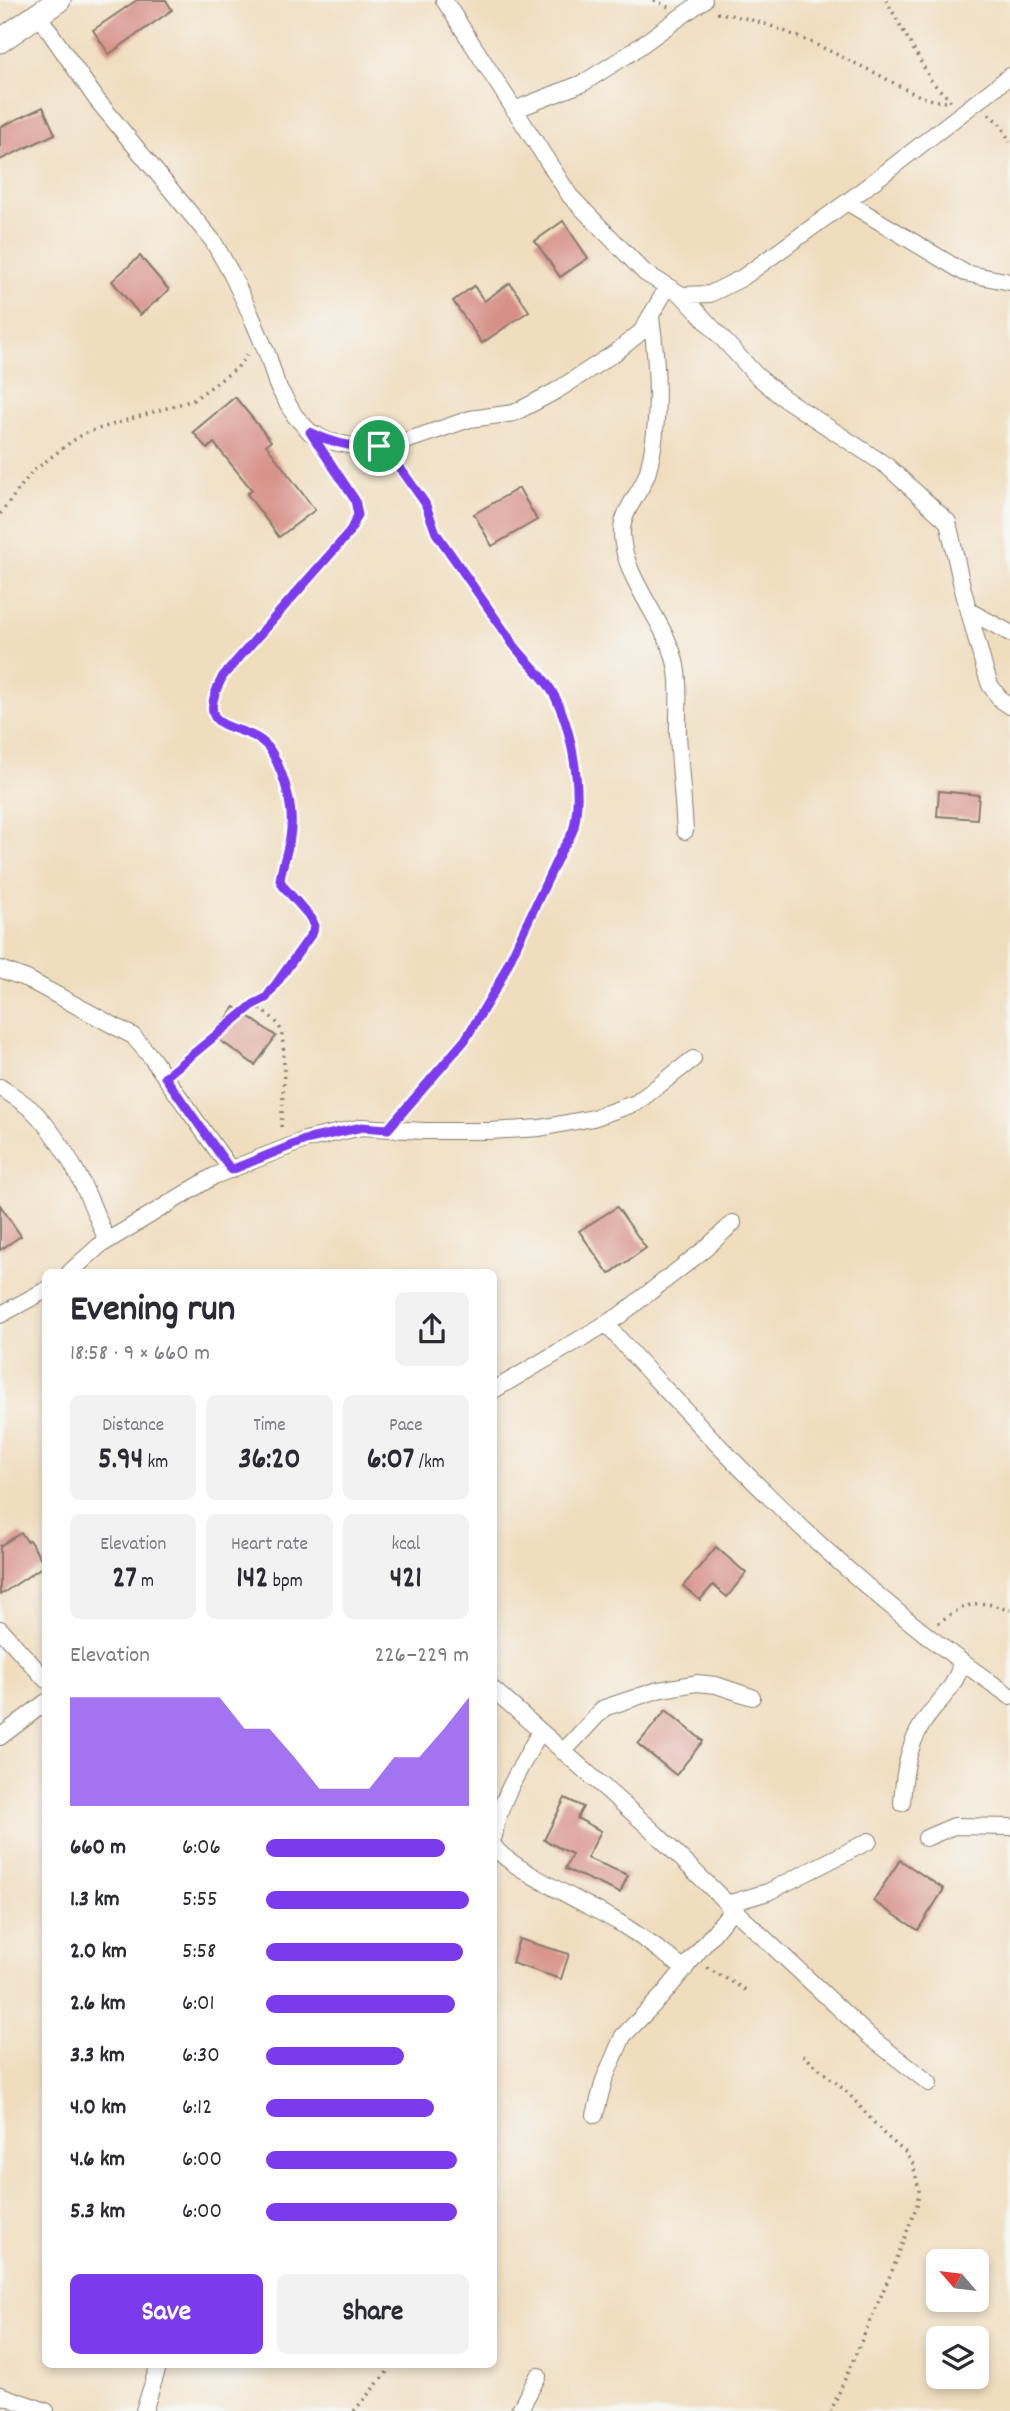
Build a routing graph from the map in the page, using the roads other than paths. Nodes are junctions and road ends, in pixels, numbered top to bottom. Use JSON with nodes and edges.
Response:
{"nodes":[{"id":1,"x":59,"y":0,"type":"edge"},
{"id":2,"x":444,"y":0,"type":"edge"},
{"id":3,"x":704,"y":0,"type":"edge"},
{"id":4,"x":38,"y":15,"type":"junction"},
{"id":5,"x":0,"y":41,"type":"edge"},
{"id":6,"x":1010,"y":76,"type":"edge"},
{"id":7,"x":514,"y":110,"type":"junction"},
{"id":8,"x":847,"y":202,"type":"junction"},
{"id":9,"x":1010,"y":282,"type":"edge"},
{"id":10,"x":675,"y":292,"type":"junction"},
{"id":11,"x":651,"y":317,"type":"junction"},
{"id":12,"x":969,"y":611,"type":"junction"},
{"id":13,"x":1010,"y":633,"type":"edge"},
{"id":14,"x":1010,"y":706,"type":"edge"},
{"id":15,"x":685,"y":831,"type":"dead end"},
{"id":16,"x":0,"y":969,"type":"edge"},
{"id":17,"x":693,"y":1059,"type":"dead end"},
{"id":18,"x":0,"y":1087,"type":"edge"},
{"id":19,"x":231,"y":1170,"type":"junction"},
{"id":20,"x":733,"y":1223,"type":"dead end"},
{"id":21,"x":107,"y":1241,"type":"junction"},
{"id":22,"x":74,"y":1269,"type":"edge"},
{"id":23,"x":42,"y":1292,"type":"edge"},
{"id":24,"x":0,"y":1315,"type":"edge"},
{"id":25,"x":607,"y":1324,"type":"junction"},
{"id":26,"x":497,"y":1388,"type":"edge"},
{"id":27,"x":0,"y":1629,"type":"edge"},
{"id":28,"x":961,"y":1662,"type":"junction"},
{"id":29,"x":42,"y":1676,"type":"edge"},
{"id":30,"x":497,"y":1693,"type":"edge"},
{"id":31,"x":1010,"y":1696,"type":"edge"},
{"id":32,"x":752,"y":1697,"type":"dead end"},
{"id":33,"x":42,"y":1705,"type":"edge"},
{"id":34,"x":540,"y":1731,"type":"junction"},
{"id":35,"x":0,"y":1737,"type":"edge"},
{"id":36,"x":563,"y":1752,"type":"junction"},
{"id":37,"x":902,"y":1803,"type":"dead end"},
{"id":38,"x":497,"y":1818,"type":"edge"},
{"id":39,"x":1010,"y":1827,"type":"edge"},
{"id":40,"x":926,"y":1838,"type":"dead end"},
{"id":41,"x":869,"y":1841,"type":"dead end"},
{"id":42,"x":497,"y":1852,"type":"edge"},
{"id":43,"x":730,"y":1906,"type":"junction"},
{"id":44,"x":689,"y":1964,"type":"junction"},
{"id":45,"x":929,"y":2083,"type":"dead end"},
{"id":46,"x":595,"y":2115,"type":"dead end"},
{"id":47,"x":158,"y":2368,"type":"edge"},
{"id":48,"x":538,"y":2376,"type":"dead end"},
{"id":49,"x":0,"y":2395,"type":"edge"},
{"id":50,"x":46,"y":2411,"type":"edge"},
{"id":51,"x":144,"y":2411,"type":"edge"},
{"id":52,"x":519,"y":2411,"type":"edge"}],
"edges":[{"from":1,"to":4,"type":"street"},
{"from":2,"to":7,"type":"street"},
{"from":3,"to":7,"type":"street"},
{"from":4,"to":5,"type":"street"},
{"from":4,"to":11,"type":"street"},
{"from":6,"to":8,"type":"street"},
{"from":7,"to":10,"type":"street"},
{"from":8,"to":9,"type":"street"},
{"from":8,"to":10,"type":"street"},
{"from":10,"to":11,"type":"street"},
{"from":10,"to":12,"type":"street"},
{"from":11,"to":15,"type":"street"},
{"from":12,"to":13,"type":"street"},
{"from":12,"to":14,"type":"street"},
{"from":16,"to":19,"type":"street"},
{"from":17,"to":19,"type":"street"},
{"from":18,"to":21,"type":"street"},
{"from":19,"to":21,"type":"street"},
{"from":20,"to":25,"type":"street"},
{"from":21,"to":22,"type":"street"},
{"from":23,"to":24,"type":"street"},
{"from":25,"to":26,"type":"street"},
{"from":25,"to":28,"type":"street"},
{"from":27,"to":29,"type":"street"},
{"from":28,"to":31,"type":"street"},
{"from":28,"to":37,"type":"street"},
{"from":30,"to":34,"type":"street"},
{"from":32,"to":36,"type":"street"},
{"from":33,"to":35,"type":"street"},
{"from":34,"to":36,"type":"street"},
{"from":34,"to":38,"type":"street"},
{"from":36,"to":43,"type":"street"},
{"from":39,"to":40,"type":"street"},
{"from":41,"to":43,"type":"street"},
{"from":42,"to":44,"type":"street"},
{"from":43,"to":44,"type":"street"},
{"from":43,"to":45,"type":"street"},
{"from":44,"to":46,"type":"street"},
{"from":47,"to":51,"type":"street"},
{"from":48,"to":52,"type":"street"},
{"from":49,"to":50,"type":"street"}]}
